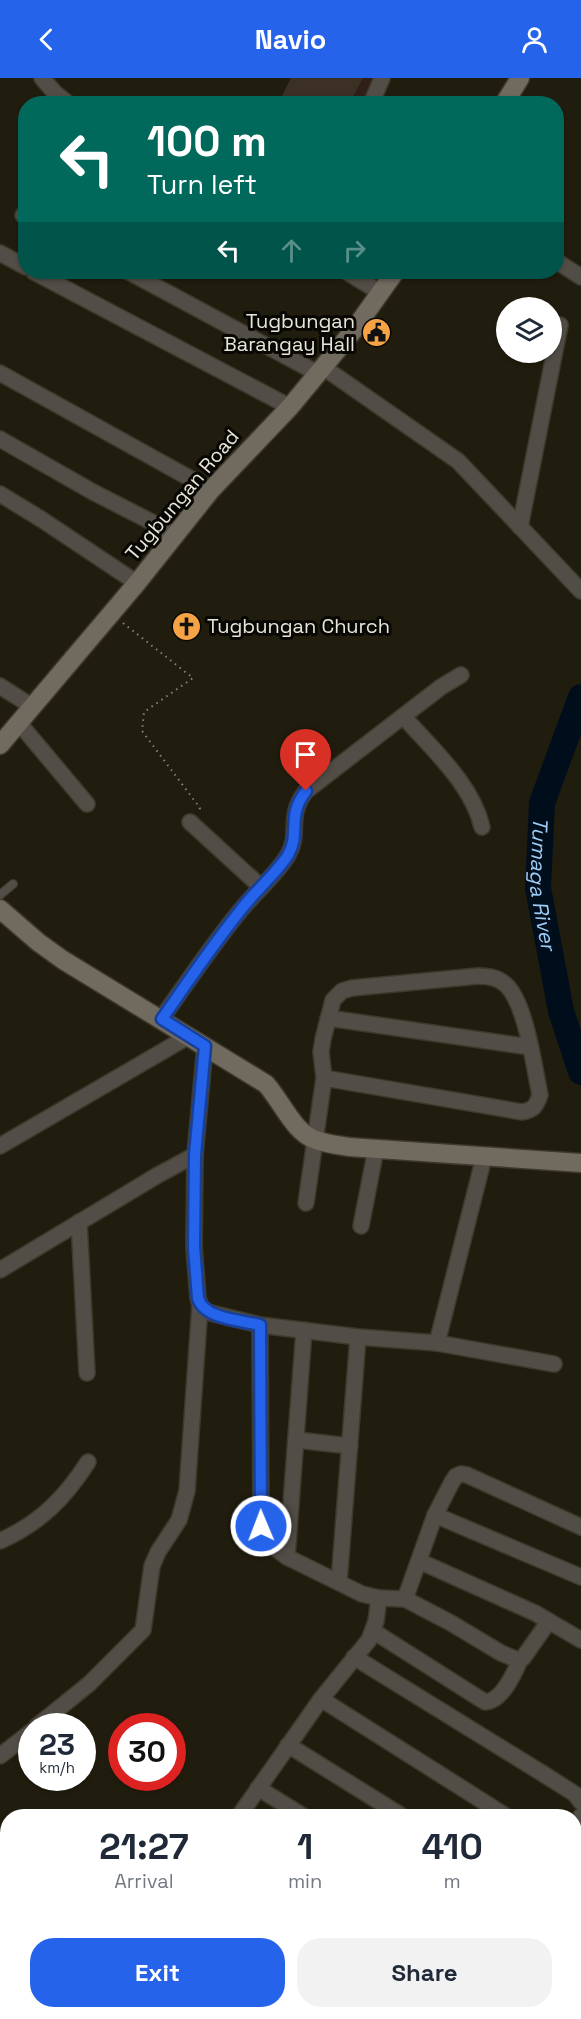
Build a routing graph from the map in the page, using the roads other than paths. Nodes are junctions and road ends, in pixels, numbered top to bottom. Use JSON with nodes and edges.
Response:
{"nodes":[{"id":1,"x":42,"y":78,"type":"edge"},
{"id":2,"x":382,"y":78,"type":"edge"},
{"id":3,"x":520,"y":78,"type":"edge"},
{"id":4,"x":59,"y":96,"type":"edge"},
{"id":5,"x":374,"y":96,"type":"edge"},
{"id":6,"x":509,"y":96,"type":"edge"},
{"id":7,"x":0,"y":253,"type":"edge"},
{"id":8,"x":18,"y":263,"type":"edge"},
{"id":9,"x":564,"y":266,"type":"edge"},
{"id":10,"x":581,"y":277,"type":"edge"},
{"id":11,"x":47,"y":279,"type":"edge"},
{"id":12,"x":143,"y":279,"type":"edge"},
{"id":13,"x":358,"y":279,"type":"edge"},
{"id":14,"x":390,"y":279,"type":"edge"},
{"id":15,"x":381,"y":293,"type":"junction"},
{"id":16,"x":552,"y":363,"type":"edge"},
{"id":17,"x":320,"y":370,"type":"junction"},
{"id":18,"x":0,"y":373,"type":"edge"},
{"id":19,"x":290,"y":407,"type":"junction"},
{"id":20,"x":0,"y":439,"type":"edge"},
{"id":21,"x":211,"y":490,"type":"junction"},
{"id":22,"x":0,"y":494,"type":"edge"},
{"id":23,"x":520,"y":527,"type":"junction"},
{"id":24,"x":176,"y":534,"type":"junction"},
{"id":25,"x":137,"y":583,"type":"junction"},
{"id":26,"x":581,"y":591,"type":"edge"},
{"id":27,"x":461,"y":675,"type":"dead end"},
{"id":28,"x":0,"y":686,"type":"edge"},
{"id":29,"x":33,"y":707,"type":"junction"},
{"id":30,"x":403,"y":716,"type":"junction"},
{"id":31,"x":19,"y":723,"type":"junction"},
{"id":32,"x":0,"y":745,"type":"edge"},
{"id":33,"x":87,"y":804,"type":"dead end"},
{"id":34,"x":190,"y":822,"type":"road end"},
{"id":35,"x":482,"y":827,"type":"dead end"},
{"id":36,"x":13,"y":884,"type":"dead end"},
{"id":37,"x":260,"y":886,"type":"junction"},
{"id":38,"x":0,"y":895,"type":"edge"},
{"id":39,"x":0,"y":909,"type":"edge"},
{"id":40,"x":328,"y":1018,"type":"junction"},
{"id":41,"x":162,"y":1019,"type":"junction"},
{"id":42,"x":189,"y":1036,"type":"junction"},
{"id":43,"x":205,"y":1046,"type":"junction"},
{"id":44,"x":530,"y":1047,"type":"junction"},
{"id":45,"x":324,"y":1078,"type":"junction"},
{"id":46,"x":315,"y":1140,"type":"junction"},
{"id":47,"x":0,"y":1146,"type":"edge"},
{"id":48,"x":376,"y":1149,"type":"junction"},
{"id":49,"x":195,"y":1155,"type":"junction"},
{"id":50,"x":484,"y":1157,"type":"junction"},
{"id":51,"x":581,"y":1164,"type":"edge"},
{"id":52,"x":306,"y":1203,"type":"dead end"},
{"id":53,"x":79,"y":1222,"type":"junction"},
{"id":54,"x":360,"y":1226,"type":"dead end"},
{"id":55,"x":0,"y":1270,"type":"edge"},
{"id":56,"x":200,"y":1305,"type":"junction"},
{"id":57,"x":260,"y":1325,"type":"junction"},
{"id":58,"x":304,"y":1330,"type":"junction"},
{"id":59,"x":358,"y":1337,"type":"junction"},
{"id":60,"x":437,"y":1343,"type":"junction"},
{"id":61,"x":554,"y":1364,"type":"dead end"},
{"id":62,"x":87,"y":1373,"type":"dead end"},
{"id":63,"x":297,"y":1440,"type":"junction"},
{"id":64,"x":350,"y":1446,"type":"junction"},
{"id":65,"x":88,"y":1462,"type":"dead end"},
{"id":66,"x":435,"y":1515,"type":"junction"},
{"id":67,"x":581,"y":1527,"type":"edge"},
{"id":68,"x":0,"y":1541,"type":"edge"},
{"id":69,"x":287,"y":1557,"type":"junction"},
{"id":70,"x":419,"y":1561,"type":"junction"},
{"id":71,"x":581,"y":1577,"type":"edge"},
{"id":72,"x":339,"y":1582,"type":"junction"},
{"id":73,"x":379,"y":1598,"type":"junction"},
{"id":74,"x":405,"y":1599,"type":"junction"},
{"id":75,"x":549,"y":1621,"type":"junction"},
{"id":76,"x":373,"y":1631,"type":"junction"},
{"id":77,"x":581,"y":1640,"type":"edge"},
{"id":78,"x":354,"y":1657,"type":"junction"},
{"id":79,"x":520,"y":1660,"type":"junction"},
{"id":80,"x":321,"y":1698,"type":"junction"},
{"id":81,"x":53,"y":1713,"type":"edge"},
{"id":82,"x":18,"y":1742,"type":"edge"},
{"id":83,"x":288,"y":1745,"type":"junction"},
{"id":84,"x":0,"y":1756,"type":"edge"},
{"id":85,"x":258,"y":1788,"type":"junction"},
{"id":86,"x":581,"y":1802,"type":"edge"},
{"id":87,"x":244,"y":1809,"type":"edge"},
{"id":88,"x":292,"y":1809,"type":"edge"},
{"id":89,"x":391,"y":1809,"type":"edge"},
{"id":90,"x":495,"y":1809,"type":"edge"}],
"edges":[{"from":1,"to":4,"type":"street"},
{"from":2,"to":5,"type":"street"},
{"from":3,"to":6,"type":"main road"},
{"from":7,"to":8,"type":"street"},
{"from":9,"to":10,"type":"street"},
{"from":11,"to":19,"type":"street"},
{"from":12,"to":17,"type":"street"},
{"from":13,"to":15,"type":"street"},
{"from":14,"to":15,"type":"main road","name":"Tugbungan Road"},
{"from":15,"to":17,"type":"main road","name":"Tugbungan Road"},
{"from":16,"to":23,"type":"street"},
{"from":17,"to":19,"type":"main road","name":"Tugbungan Road"},
{"from":17,"to":23,"type":"street"},
{"from":18,"to":21,"type":"street"},
{"from":19,"to":21,"type":"main road","name":"Tugbungan Road"},
{"from":20,"to":24,"type":"street"},
{"from":21,"to":24,"type":"main road","name":"Tugbungan Road"},
{"from":22,"to":25,"type":"street"},
{"from":23,"to":26,"type":"street"},
{"from":24,"to":25,"type":"main road","name":"Tugbungan Road"},
{"from":25,"to":29,"type":"main road","name":"Tugbungan Road"},
{"from":27,"to":30,"type":"street"},
{"from":28,"to":29,"type":"street"},
{"from":29,"to":31,"type":"main road","name":"Tugbungan Road"},
{"from":30,"to":35,"type":"street"},
{"from":30,"to":37,"type":"street"},
{"from":31,"to":32,"type":"main road","name":"Tugbungan Road"},
{"from":31,"to":33,"type":"street"},
{"from":34,"to":37,"type":"street"},
{"from":36,"to":38,"type":"lane"},
{"from":37,"to":41,"type":"street"},
{"from":39,"to":41,"type":"main road"},
{"from":40,"to":44,"type":"street"},
{"from":40,"to":44,"type":"street"},
{"from":40,"to":45,"type":"street"},
{"from":41,"to":42,"type":"main road"},
{"from":42,"to":43,"type":"main road"},
{"from":42,"to":47,"type":"street"},
{"from":43,"to":46,"type":"main road"},
{"from":43,"to":49,"type":"street"},
{"from":44,"to":45,"type":"street"},
{"from":45,"to":46,"type":"street"},
{"from":46,"to":48,"type":"main road"},
{"from":46,"to":52,"type":"street"},
{"from":48,"to":50,"type":"main road"},
{"from":48,"to":54,"type":"street"},
{"from":49,"to":53,"type":"street"},
{"from":49,"to":56,"type":"street"},
{"from":50,"to":51,"type":"main road"},
{"from":50,"to":60,"type":"street"},
{"from":53,"to":55,"type":"street"},
{"from":53,"to":62,"type":"street"},
{"from":56,"to":57,"type":"street"},
{"from":56,"to":81,"type":"street"},
{"from":57,"to":58,"type":"street"},
{"from":57,"to":69,"type":"street"},
{"from":58,"to":59,"type":"street"},
{"from":58,"to":63,"type":"street"},
{"from":59,"to":60,"type":"street"},
{"from":59,"to":64,"type":"street"},
{"from":60,"to":61,"type":"street"},
{"from":63,"to":64,"type":"street"},
{"from":63,"to":69,"type":"street"},
{"from":64,"to":72,"type":"street"},
{"from":65,"to":68,"type":"street"},
{"from":66,"to":67,"type":"street"},
{"from":66,"to":70,"type":"street"},
{"from":66,"to":71,"type":"street"},
{"from":69,"to":72,"type":"street"},
{"from":70,"to":74,"type":"street"},
{"from":70,"to":75,"type":"street"},
{"from":72,"to":73,"type":"street"},
{"from":73,"to":74,"type":"street"},
{"from":73,"to":76,"type":"street"},
{"from":74,"to":79,"type":"street"},
{"from":75,"to":77,"type":"street"},
{"from":75,"to":79,"type":"street"},
{"from":76,"to":78,"type":"street"},
{"from":76,"to":79,"type":"street"},
{"from":78,"to":80,"type":"street"},
{"from":78,"to":86,"type":"street"},
{"from":80,"to":83,"type":"street"},
{"from":80,"to":90,"type":"street"},
{"from":82,"to":84,"type":"street"},
{"from":83,"to":85,"type":"street"},
{"from":83,"to":89,"type":"street"},
{"from":85,"to":87,"type":"street"},
{"from":85,"to":88,"type":"street"}]}
